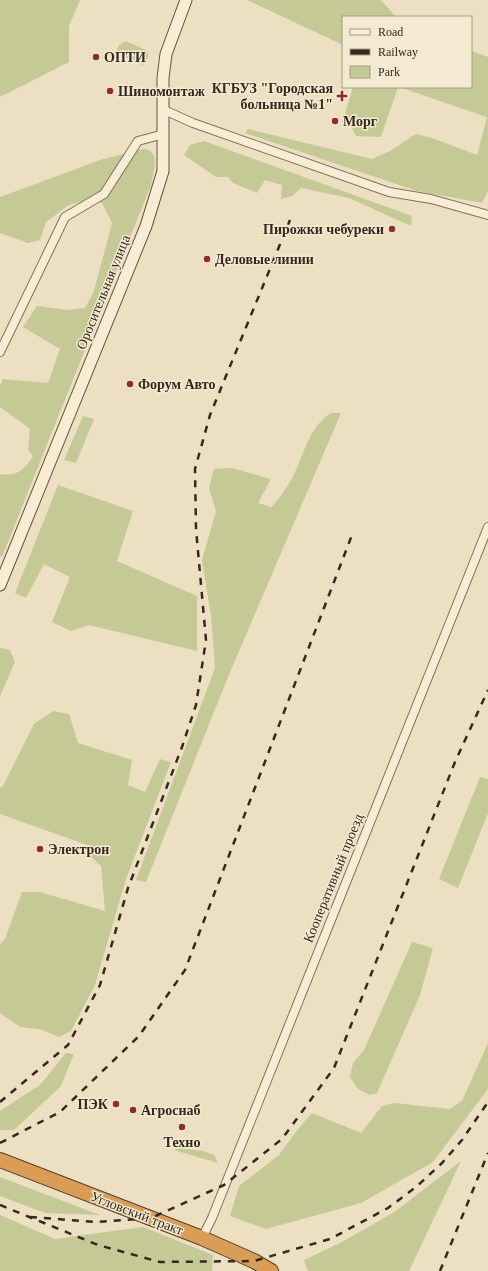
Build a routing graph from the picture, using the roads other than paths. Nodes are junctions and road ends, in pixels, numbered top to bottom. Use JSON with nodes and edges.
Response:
{"nodes":[{"id":1,"x":186,"y":0,"type":"edge"},
{"id":2,"x":164,"y":110,"type":"junction"},
{"id":3,"x":164,"y":134,"type":"junction"},
{"id":4,"x":488,"y":215,"type":"edge"},
{"id":5,"x":0,"y":352,"type":"edge"},
{"id":6,"x":488,"y":527,"type":"edge"},
{"id":7,"x":0,"y":585,"type":"edge"},
{"id":8,"x":0,"y":1160,"type":"edge"},
{"id":9,"x":202,"y":1238,"type":"junction"},
{"id":10,"x":271,"y":1271,"type":"edge"}],
"edges":[{"from":1,"to":2,"type":"main road","name":"Оросительная улица"},
{"from":2,"to":3,"type":"main road","name":"Оросительная улица"},
{"from":2,"to":4,"type":"street"},
{"from":3,"to":5,"type":"street"},
{"from":3,"to":7,"type":"main road","name":"Оросительная улица"},
{"from":6,"to":9,"type":"street","name":"Кооперативный проезд"},
{"from":8,"to":9,"type":"highway","name":"Угловский тракт"},
{"from":9,"to":10,"type":"highway","name":"Угловский тракт"}]}
